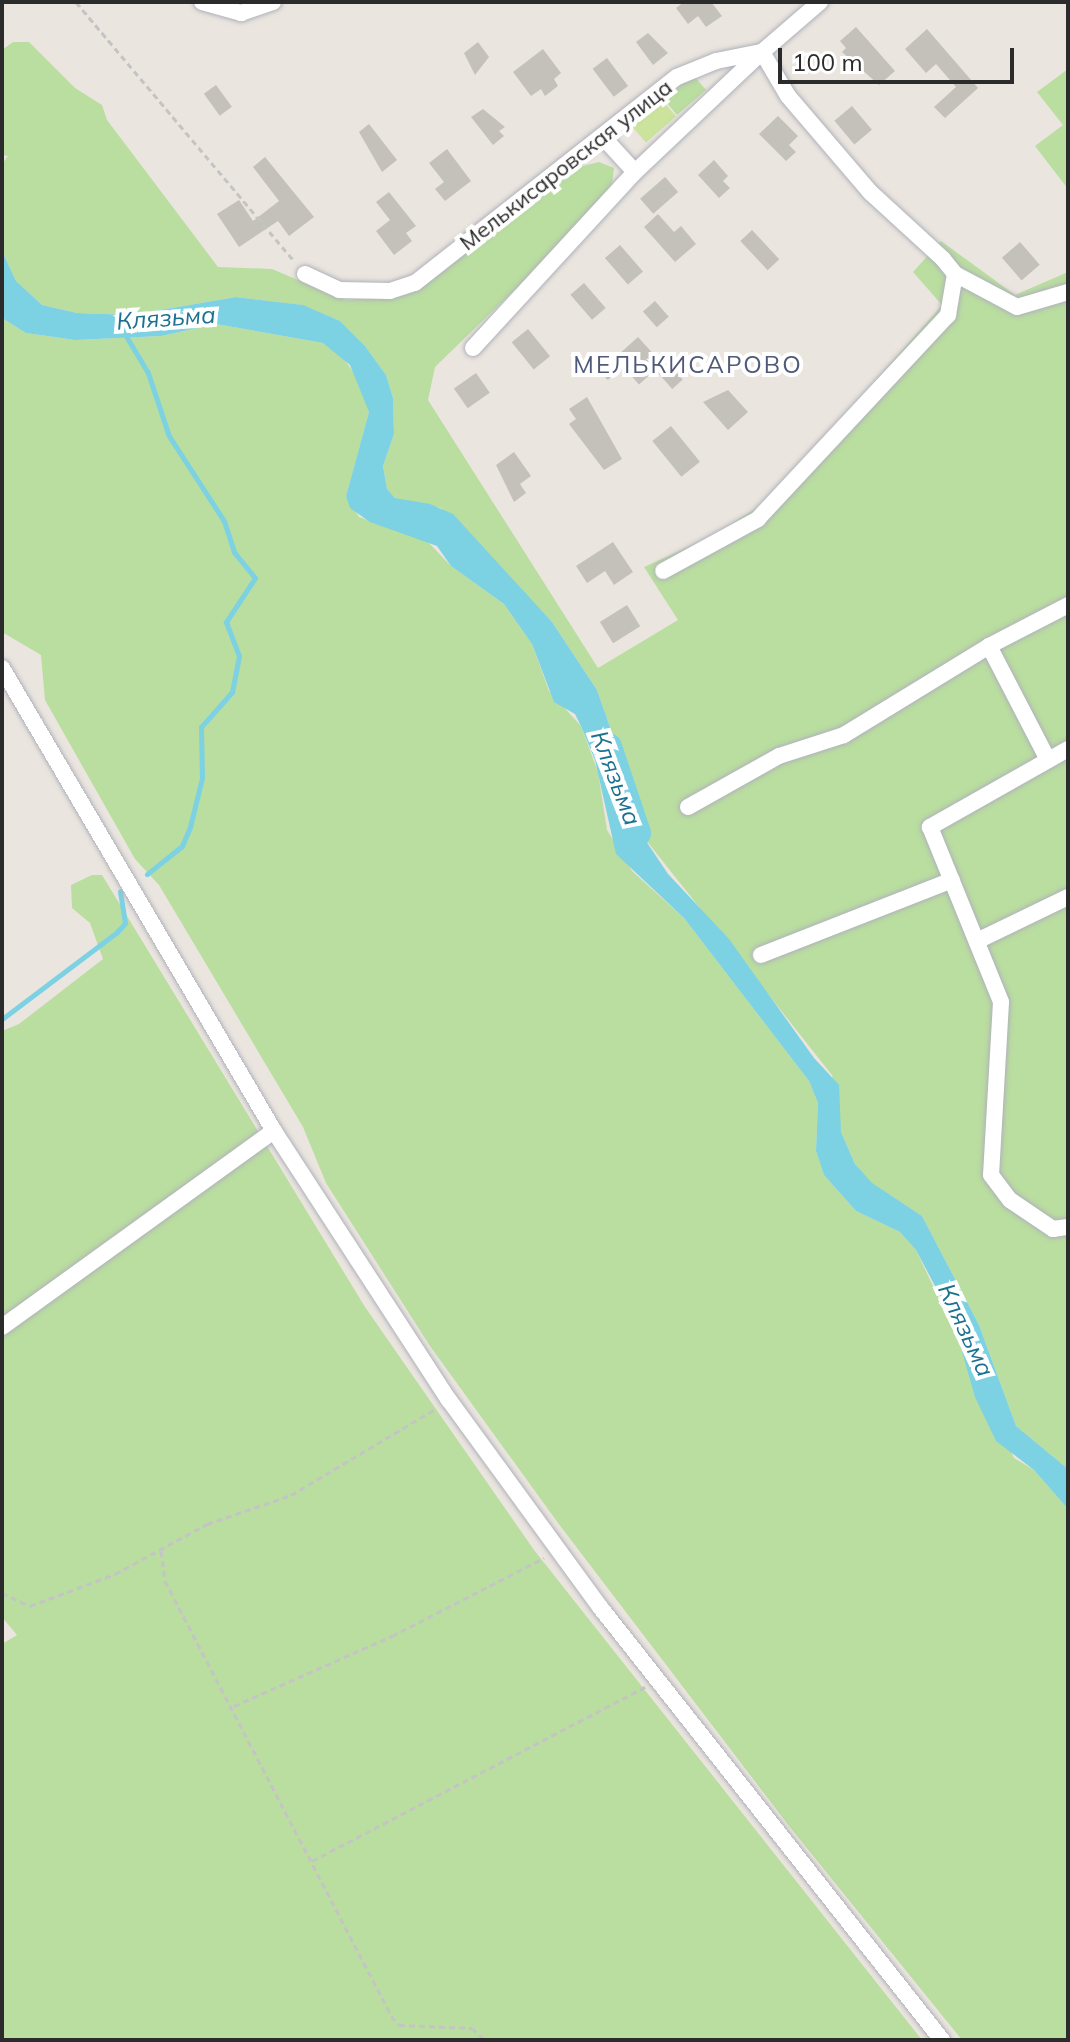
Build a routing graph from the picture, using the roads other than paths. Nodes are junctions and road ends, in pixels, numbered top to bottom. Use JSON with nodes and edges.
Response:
{"nodes":[{"id":1,"x":202,"y":2,"type":"edge"},
{"id":2,"x":273,"y":2,"type":"edge"},
{"id":3,"x":820,"y":2,"type":"edge"},
{"id":4,"x":762,"y":52,"type":"junction"},
{"id":5,"x":603,"y":137,"type":"junction"},
{"id":6,"x":635,"y":172,"type":"junction"},
{"id":7,"x":305,"y":274,"type":"road end"},
{"id":8,"x":955,"y":274,"type":"junction"},
{"id":9,"x":1068,"y":292,"type":"edge"},
{"id":10,"x":473,"y":348,"type":"dead end"},
{"id":11,"x":663,"y":571,"type":"dead end"},
{"id":12,"x":1068,"y":605,"type":"edge"},
{"id":13,"x":989,"y":646,"type":"junction"},
{"id":14,"x":2,"y":668,"type":"edge"},
{"id":15,"x":1068,"y":749,"type":"edge"},
{"id":16,"x":1046,"y":756,"type":"junction"},
{"id":17,"x":688,"y":807,"type":"dead end"},
{"id":18,"x":952,"y":880,"type":"junction"},
{"id":19,"x":1068,"y":897,"type":"edge"},
{"id":20,"x":977,"y":941,"type":"junction"},
{"id":21,"x":761,"y":955,"type":"dead end"},
{"id":22,"x":274,"y":1131,"type":"junction"},
{"id":23,"x":1068,"y":1227,"type":"edge"},
{"id":24,"x":2,"y":1327,"type":"edge"},
{"id":25,"x":942,"y":2040,"type":"edge"}],
"edges":[{"from":1,"to":2,"type":"street"},
{"from":3,"to":4,"type":"street","name":"Мелькисаровская улица"},
{"from":4,"to":5,"type":"street","name":"Мелькисаровская улица"},
{"from":4,"to":6,"type":"street"},
{"from":4,"to":8,"type":"street"},
{"from":5,"to":6,"type":"street"},
{"from":5,"to":7,"type":"street","name":"Мелькисаровская улица"},
{"from":6,"to":10,"type":"street"},
{"from":8,"to":9,"type":"street"},
{"from":8,"to":11,"type":"street"},
{"from":12,"to":13,"type":"street"},
{"from":13,"to":16,"type":"street"},
{"from":13,"to":17,"type":"street"},
{"from":14,"to":22,"type":"street"},
{"from":15,"to":16,"type":"street"},
{"from":16,"to":18,"type":"street"},
{"from":18,"to":20,"type":"street"},
{"from":18,"to":21,"type":"street"},
{"from":19,"to":20,"type":"street"},
{"from":20,"to":23,"type":"street"},
{"from":22,"to":24,"type":"street"},
{"from":22,"to":25,"type":"street"}]}
